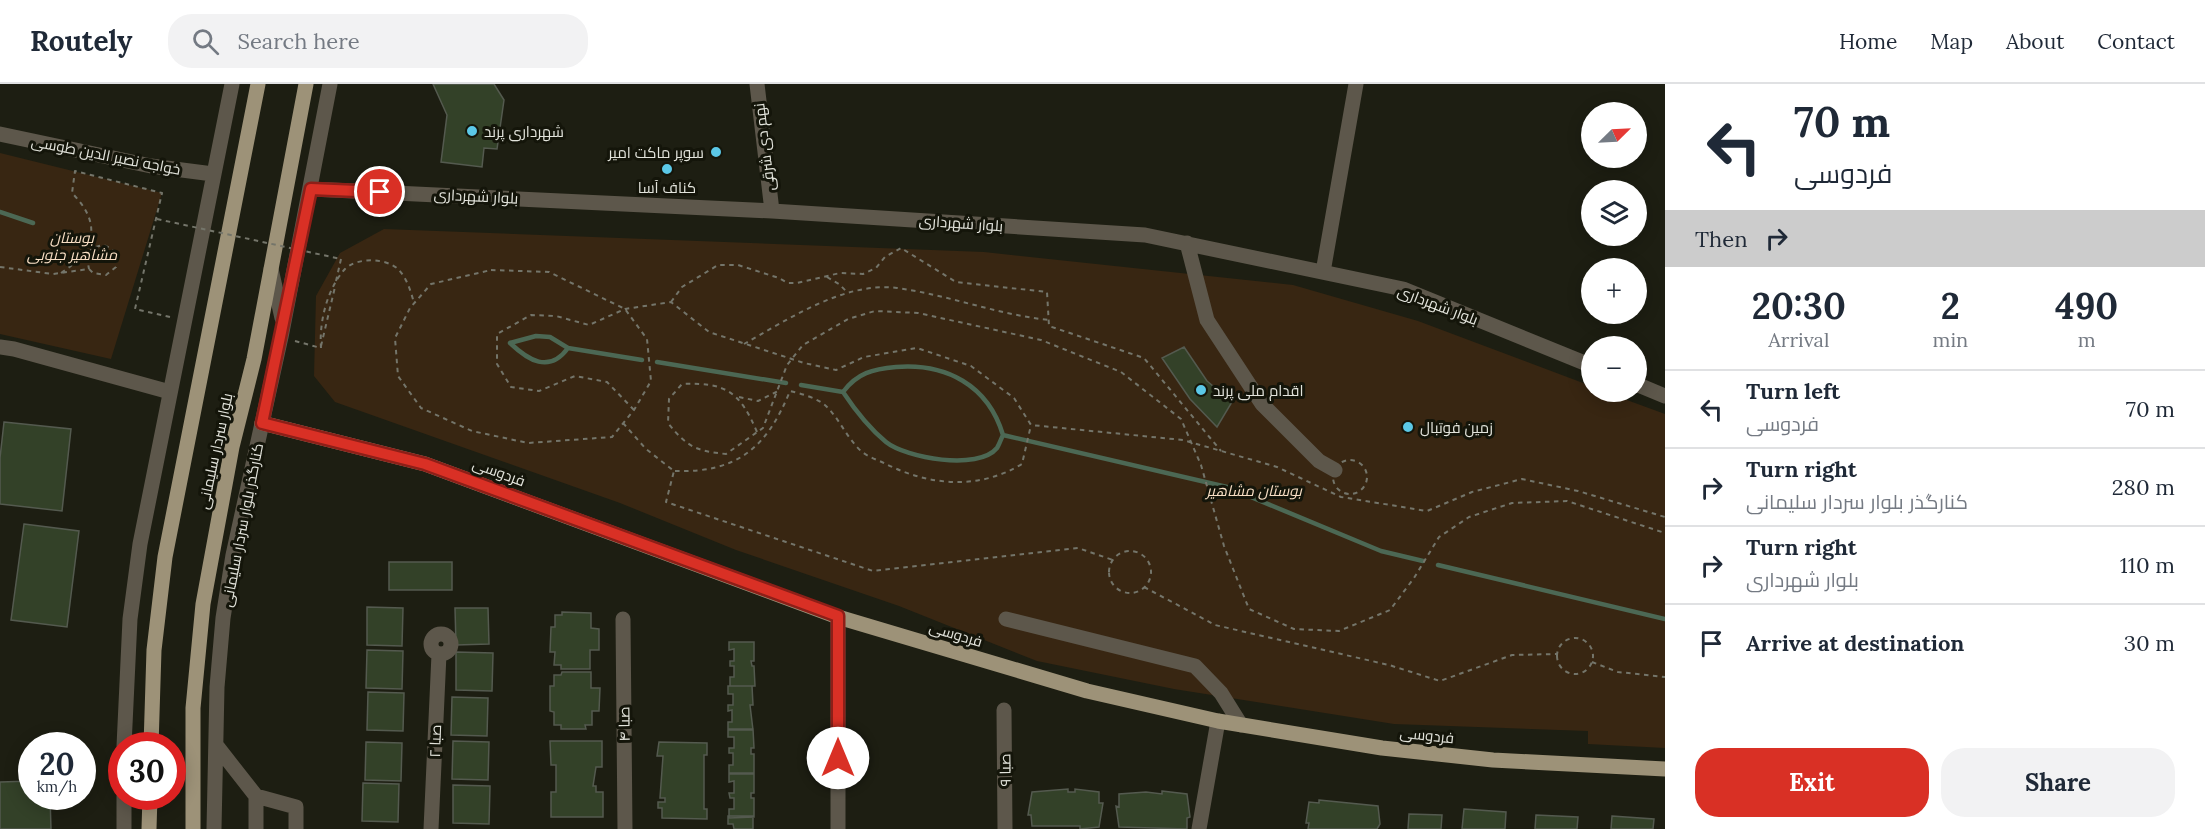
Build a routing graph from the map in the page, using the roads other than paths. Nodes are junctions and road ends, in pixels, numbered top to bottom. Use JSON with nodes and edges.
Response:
{"nodes":[{"id":1,"x":232,"y":84,"type":"edge"},
{"id":2,"x":258,"y":84,"type":"edge"},
{"id":3,"x":306,"y":84,"type":"edge"},
{"id":4,"x":330,"y":84,"type":"edge"},
{"id":5,"x":757,"y":84,"type":"edge"},
{"id":6,"x":1356,"y":84,"type":"edge"},
{"id":7,"x":0,"y":134,"type":"edge"},
{"id":8,"x":213,"y":174,"type":"junction"},
{"id":9,"x":311,"y":189,"type":"junction"},
{"id":10,"x":772,"y":211,"type":"junction"},
{"id":11,"x":1187,"y":243,"type":"junction"},
{"id":12,"x":271,"y":269,"type":"junction"},
{"id":13,"x":1323,"y":272,"type":"junction"},
{"id":14,"x":282,"y":331,"type":"junction"},
{"id":15,"x":0,"y":347,"type":"edge"},
{"id":16,"x":1581,"y":362,"type":"edge"},
{"id":17,"x":1647,"y":389,"type":"edge"},
{"id":18,"x":170,"y":392,"type":"junction"},
{"id":19,"x":1665,"y":396,"type":"edge"},
{"id":20,"x":262,"y":423,"type":"junction"},
{"id":21,"x":1335,"y":470,"type":"road end"},
{"id":22,"x":838,"y":616,"type":"junction"},
{"id":23,"x":623,"y":619,"type":"dead end"},
{"id":24,"x":1006,"y":619,"type":"dead end"},
{"id":25,"x":439,"y":654,"type":"dead end"},
{"id":26,"x":1004,"y":710,"type":"dead end"},
{"id":27,"x":1218,"y":721,"type":"junction"},
{"id":28,"x":1241,"y":725,"type":"junction"},
{"id":29,"x":125,"y":732,"type":"edge"},
{"id":30,"x":151,"y":732,"type":"edge"},
{"id":31,"x":216,"y":745,"type":"junction"},
{"id":32,"x":1665,"y":769,"type":"edge"},
{"id":33,"x":256,"y":796,"type":"junction"},
{"id":34,"x":124,"y":810,"type":"edge"},
{"id":35,"x":150,"y":810,"type":"edge"},
{"id":36,"x":124,"y":829,"type":"edge"},
{"id":37,"x":149,"y":829,"type":"edge"},
{"id":38,"x":193,"y":829,"type":"edge"},
{"id":39,"x":214,"y":829,"type":"edge"},
{"id":40,"x":256,"y":829,"type":"edge"},
{"id":41,"x":296,"y":829,"type":"edge"},
{"id":42,"x":431,"y":829,"type":"edge"},
{"id":43,"x":625,"y":829,"type":"edge"},
{"id":44,"x":838,"y":829,"type":"edge"},
{"id":45,"x":1005,"y":829,"type":"edge"},
{"id":46,"x":1199,"y":829,"type":"edge"}],
"edges":[{"from":1,"to":8,"type":"street"},
{"from":2,"to":30,"type":"main road","name":"بلوار سردار سلیمانی"},
{"from":3,"to":12,"type":"main road","name":"بلوار سردار سلیمانی"},
{"from":4,"to":9,"type":"street","name":"کنارگذر بلوار سردار سلیمانی"},
{"from":5,"to":10,"type":"street","name":"نهم دی شرقی"},
{"from":6,"to":13,"type":"street"},
{"from":7,"to":8,"type":"street","name":"خواجه نصیر الدین طوسی"},
{"from":8,"to":18,"type":"street"},
{"from":9,"to":10,"type":"street","name":"بلوار شهرداری"},
{"from":9,"to":14,"type":"street","name":"کنارگذر بلوار سردار سلیمانی"},
{"from":10,"to":11,"type":"street","name":"بلوار شهرداری"},
{"from":11,"to":13,"type":"street","name":"بلوار شهرداری"},
{"from":11,"to":21,"type":"street"},
{"from":12,"to":14,"type":"street"},
{"from":12,"to":38,"type":"main road","name":"بلوار سردار سلیمانی"},
{"from":13,"to":16,"type":"street","name":"بلوار شهرداری"},
{"from":14,"to":20,"type":"street","name":"کنارگذر بلوار سردار سلیمانی"},
{"from":15,"to":18,"type":"street"},
{"from":17,"to":19,"type":"street"},
{"from":18,"to":29,"type":"street"},
{"from":20,"to":22,"type":"main road","name":"فردوسی"},
{"from":20,"to":31,"type":"street","name":"کنارگذر بلوار سردار سلیمانی"},
{"from":22,"to":27,"type":"main road","name":"فردوسی"},
{"from":22,"to":44,"type":"street"},
{"from":23,"to":43,"type":"street","name":"صبا ۴"},
{"from":24,"to":28,"type":"street"},
{"from":25,"to":42,"type":"street","name":"صبا ۲"},
{"from":26,"to":45,"type":"street","name":"صبا ۹"},
{"from":27,"to":28,"type":"main road","name":"فردوسی"},
{"from":27,"to":46,"type":"street"},
{"from":28,"to":32,"type":"main road","name":"فردوسی"},
{"from":31,"to":33,"type":"street"},
{"from":31,"to":39,"type":"street","name":"کنارگذر بلوار سردار سلیمانی"},
{"from":33,"to":40,"type":"street"},
{"from":33,"to":41,"type":"street"},
{"from":34,"to":36,"type":"street"},
{"from":35,"to":37,"type":"main road"}]}
